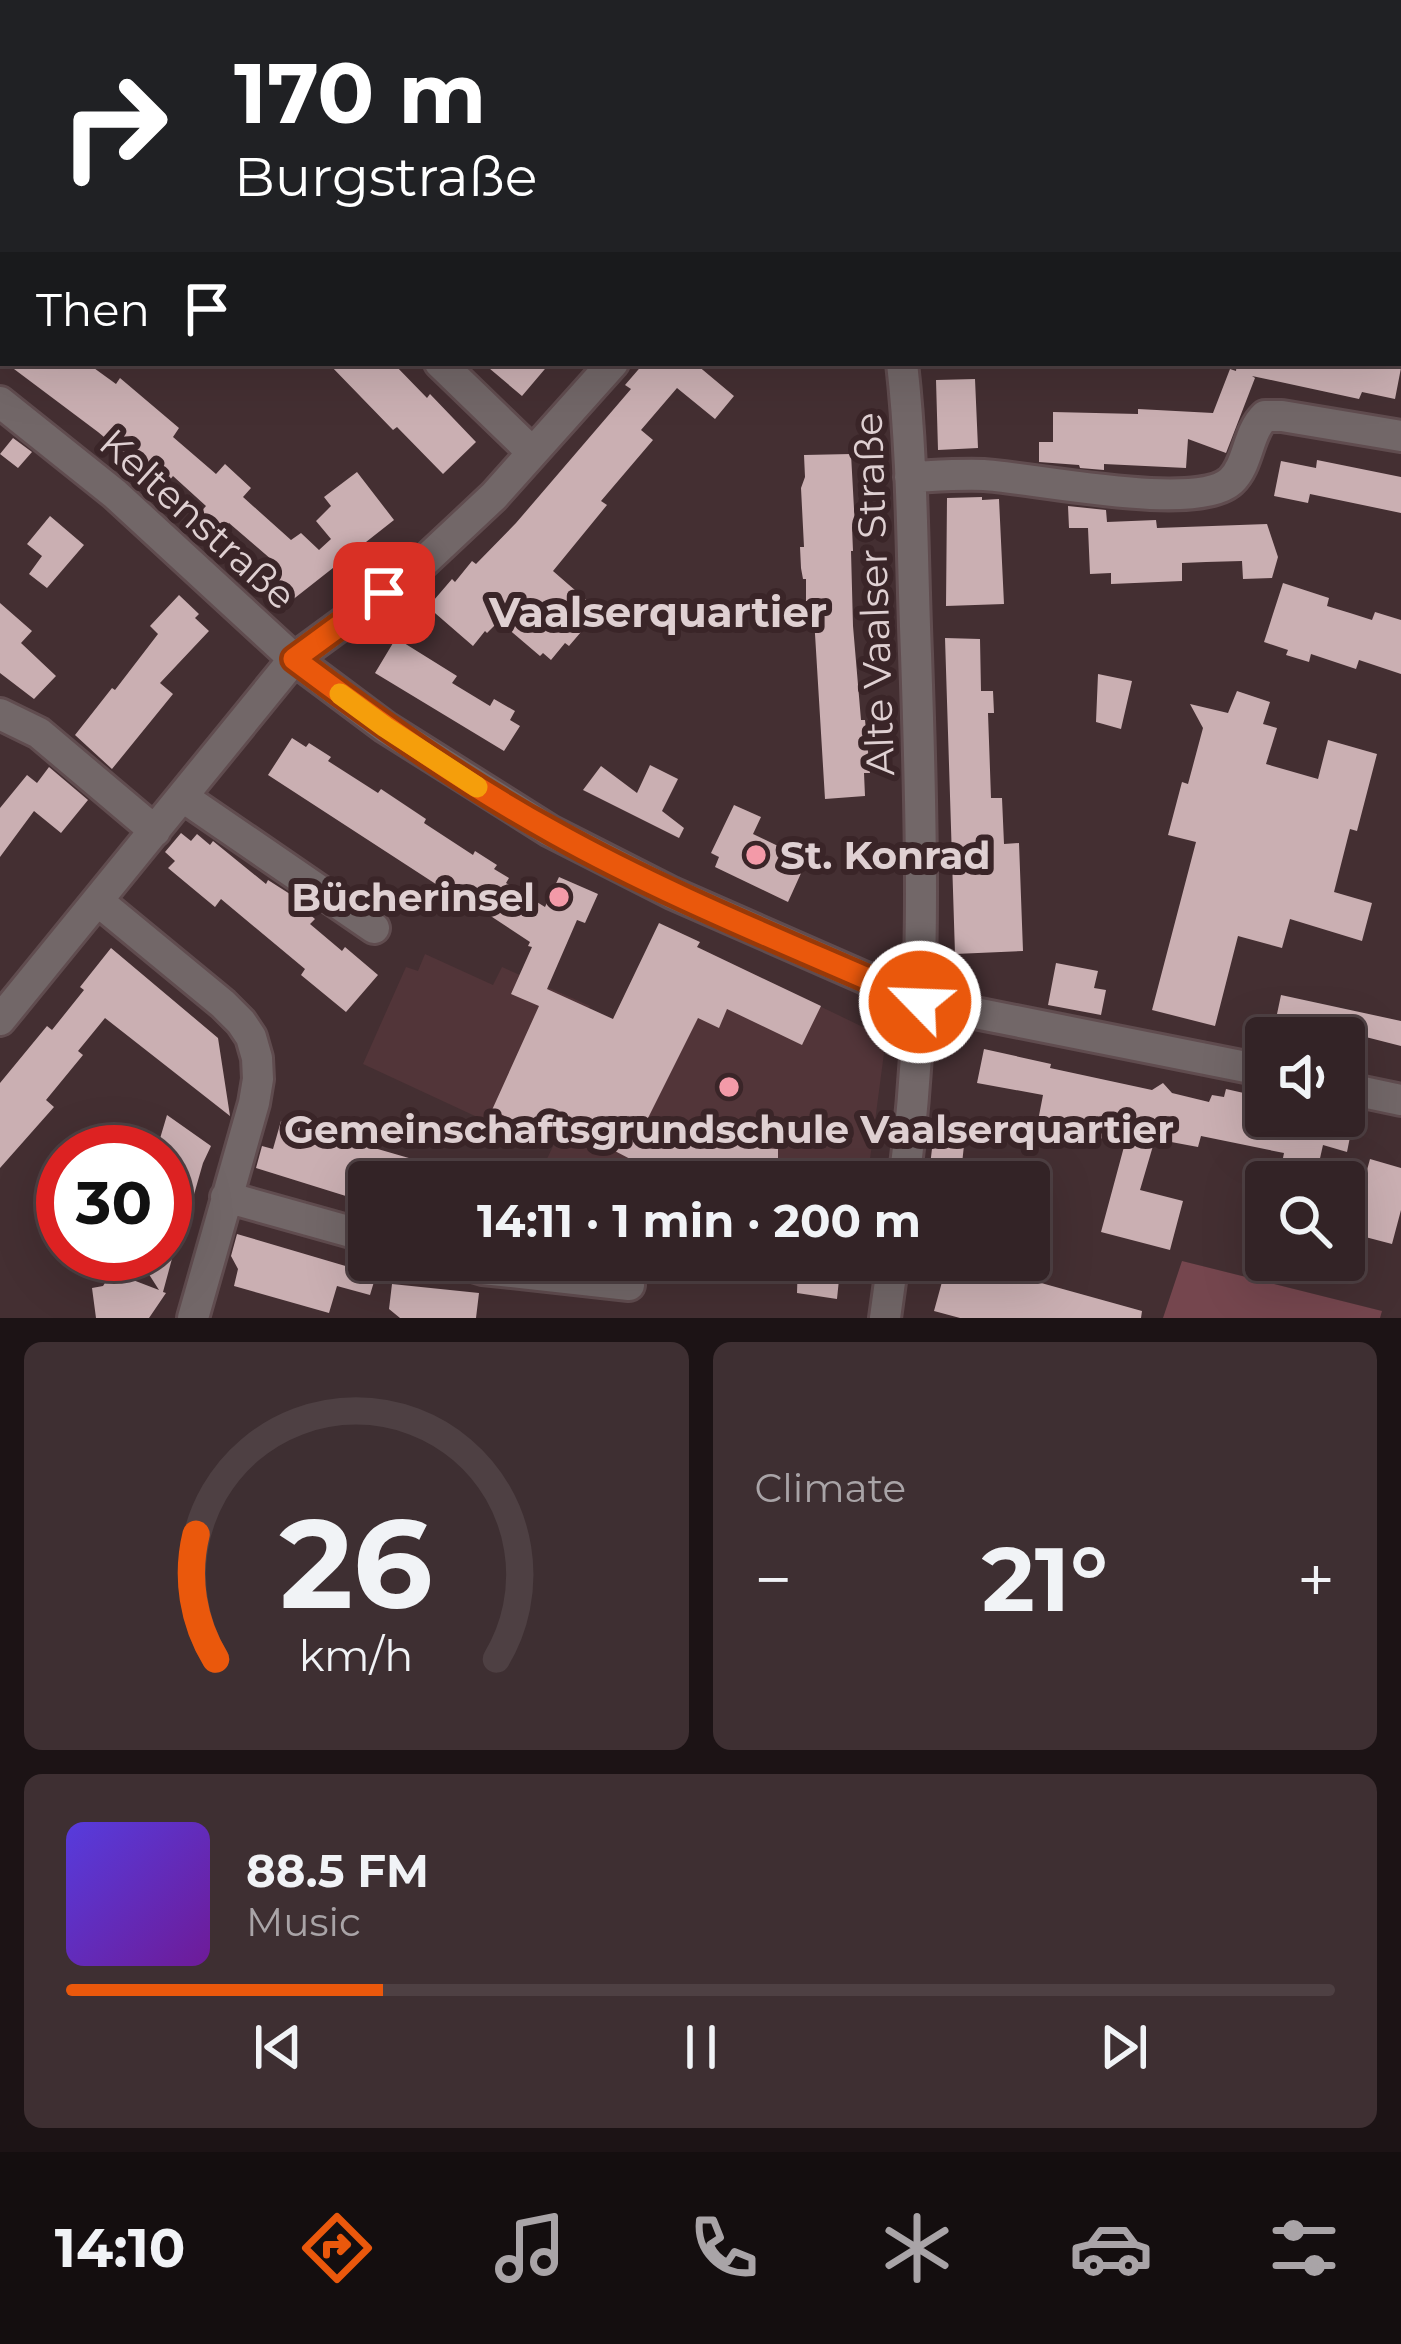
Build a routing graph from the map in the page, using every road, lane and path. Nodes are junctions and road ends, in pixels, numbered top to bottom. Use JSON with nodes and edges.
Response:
{"nodes":[{"id":1,"x":443,"y":366,"type":"edge"},
{"id":2,"x":610,"y":366,"type":"edge"},
{"id":3,"x":902,"y":366,"type":"edge"},
{"id":4,"x":0,"y":402,"type":"edge"},
{"id":5,"x":1401,"y":436,"type":"edge"},
{"id":6,"x":532,"y":452,"type":"junction"},
{"id":7,"x":910,"y":477,"type":"junction"},
{"id":8,"x":294,"y":659,"type":"junction"},
{"id":9,"x":0,"y":714,"type":"edge"},
{"id":10,"x":183,"y":797,"type":"junction"},
{"id":11,"x":155,"y":831,"type":"junction"},
{"id":12,"x":98,"y":901,"type":"junction"},
{"id":13,"x":374,"y":928,"type":"dead end"},
{"id":14,"x":920,"y":1002,"type":"junction"},
{"id":15,"x":0,"y":1020,"type":"edge"},
{"id":16,"x":1245,"y":1067,"type":"edge"},
{"id":17,"x":1365,"y":1092,"type":"edge"},
{"id":18,"x":1401,"y":1100,"type":"edge"},
{"id":19,"x":906,"y":1161,"type":"edge"},
{"id":20,"x":226,"y":1197,"type":"junction"},
{"id":21,"x":348,"y":1231,"type":"edge"},
{"id":22,"x":590,"y":1281,"type":"edge"},
{"id":23,"x":890,"y":1281,"type":"edge"},
{"id":24,"x":629,"y":1285,"type":"dead end"},
{"id":25,"x":193,"y":1318,"type":"edge"},
{"id":26,"x":885,"y":1318,"type":"edge"}],
"edges":[{"from":1,"to":6,"type":"street"},
{"from":2,"to":6,"type":"street"},
{"from":3,"to":7,"type":"street","name":"Alte Vaalser Straße"},
{"from":4,"to":8,"type":"street","name":"Keltenstraße"},
{"from":5,"to":7,"type":"street"},
{"from":6,"to":8,"type":"street"},
{"from":7,"to":14,"type":"street","name":"Alte Vaalser Straße"},
{"from":8,"to":10,"type":"street"},
{"from":8,"to":14,"type":"street","name":"Keltenstraße"},
{"from":9,"to":11,"type":"street"},
{"from":10,"to":11,"type":"street"},
{"from":10,"to":13,"type":"street"},
{"from":11,"to":12,"type":"street"},
{"from":12,"to":15,"type":"street"},
{"from":12,"to":20,"type":"street"},
{"from":14,"to":16,"type":"street","name":"Keltenstraße"},
{"from":14,"to":19,"type":"street","name":"Alte Vaalser Straße"},
{"from":17,"to":18,"type":"street"},
{"from":20,"to":21,"type":"street"},
{"from":20,"to":25,"type":"street"},
{"from":22,"to":24,"type":"street"},
{"from":23,"to":26,"type":"street"}]}
